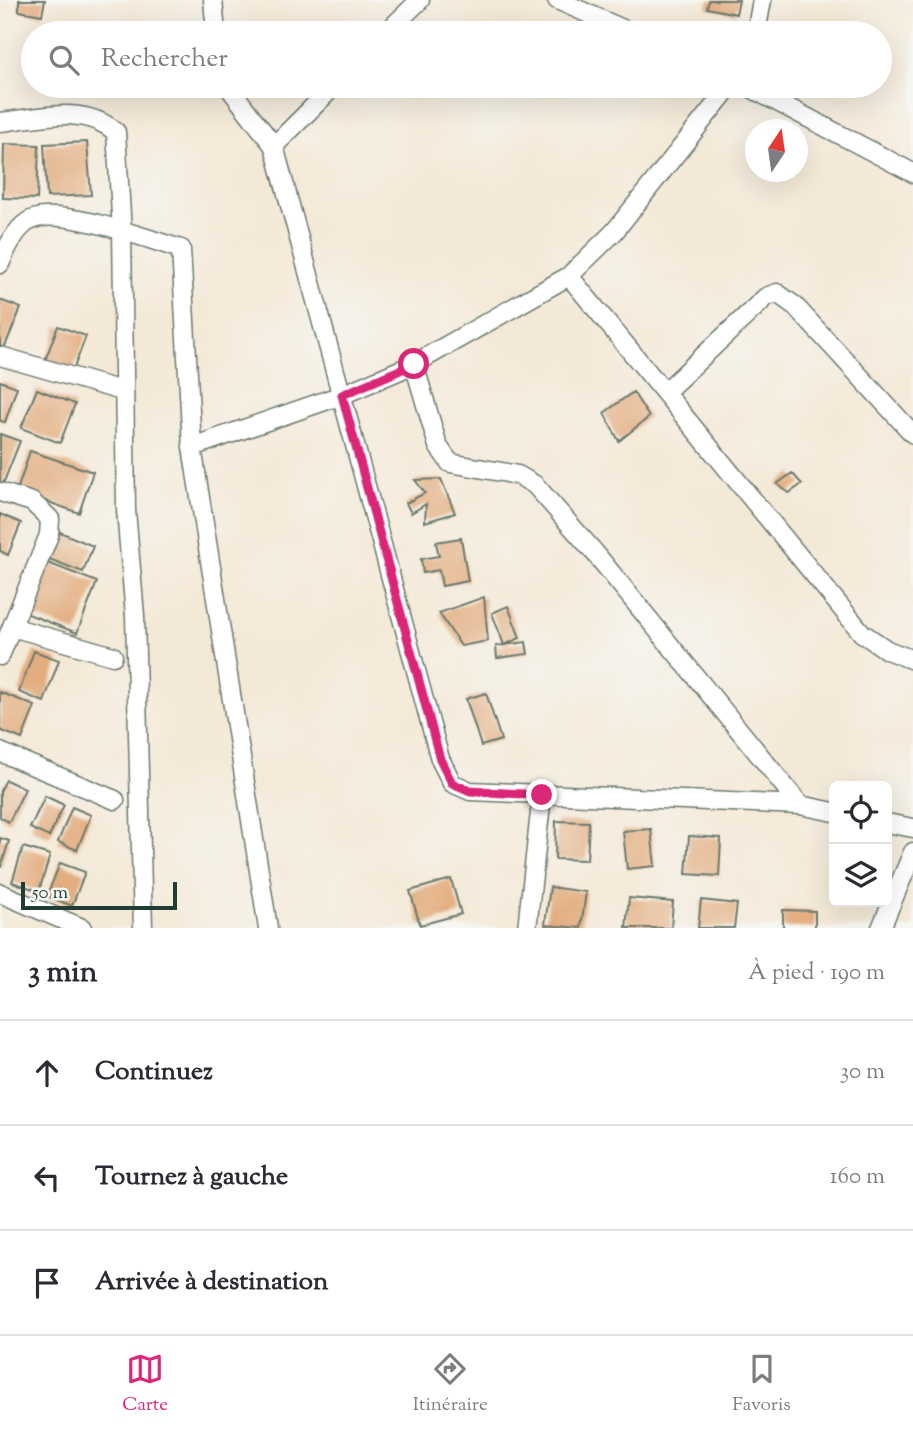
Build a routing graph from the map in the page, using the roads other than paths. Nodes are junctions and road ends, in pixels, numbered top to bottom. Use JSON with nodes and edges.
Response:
{"nodes":[{"id":1,"x":213,"y":0,"type":"edge"},
{"id":2,"x":420,"y":0,"type":"edge"},
{"id":3,"x":557,"y":0,"type":"edge"},
{"id":4,"x":762,"y":0,"type":"edge"},
{"id":5,"x":215,"y":21,"type":"edge"},
{"id":6,"x":398,"y":21,"type":"edge"},
{"id":7,"x":605,"y":21,"type":"edge"},
{"id":8,"x":758,"y":21,"type":"edge"},
{"id":9,"x":237,"y":98,"type":"edge"},
{"id":10,"x":322,"y":98,"type":"edge"},
{"id":11,"x":720,"y":98,"type":"edge"},
{"id":12,"x":770,"y":98,"type":"edge"},
{"id":13,"x":0,"y":122,"type":"edge"},
{"id":14,"x":274,"y":146,"type":"junction"},
{"id":15,"x":913,"y":173,"type":"edge"},
{"id":16,"x":122,"y":232,"type":"junction"},
{"id":17,"x":0,"y":264,"type":"edge"},
{"id":18,"x":569,"y":276,"type":"junction"},
{"id":19,"x":0,"y":356,"type":"edge"},
{"id":20,"x":414,"y":364,"type":"junction"},
{"id":21,"x":122,"y":391,"type":"junction"},
{"id":22,"x":665,"y":392,"type":"junction"},
{"id":23,"x":342,"y":395,"type":"junction"},
{"id":24,"x":913,"y":435,"type":"edge"},
{"id":25,"x":192,"y":447,"type":"junction"},
{"id":26,"x":0,"y":492,"type":"edge"},
{"id":27,"x":12,"y":627,"type":"junction"},
{"id":28,"x":0,"y":656,"type":"edge"},
{"id":29,"x":113,"y":656,"type":"dead end"},
{"id":30,"x":913,"y":660,"type":"edge"},
{"id":31,"x":0,"y":752,"type":"edge"},
{"id":32,"x":542,"y":795,"type":"junction"},
{"id":33,"x":115,"y":800,"type":"dead end"},
{"id":34,"x":800,"y":806,"type":"junction"},
{"id":35,"x":829,"y":811,"type":"edge"},
{"id":36,"x":892,"y":824,"type":"edge"},
{"id":37,"x":913,"y":828,"type":"edge"},
{"id":38,"x":913,"y":852,"type":"edge"},
{"id":39,"x":0,"y":893,"type":"edge"},
{"id":40,"x":82,"y":928,"type":"edge"},
{"id":41,"x":143,"y":928,"type":"edge"},
{"id":42,"x":268,"y":928,"type":"edge"},
{"id":43,"x":527,"y":928,"type":"edge"},
{"id":44,"x":881,"y":928,"type":"edge"}],
"edges":[{"from":1,"to":5,"type":"street"},
{"from":2,"to":6,"type":"street"},
{"from":3,"to":7,"type":"street"},
{"from":4,"to":8,"type":"street"},
{"from":9,"to":14,"type":"street"},
{"from":10,"to":14,"type":"street"},
{"from":11,"to":18,"type":"street"},
{"from":12,"to":15,"type":"street"},
{"from":13,"to":16,"type":"street"},
{"from":14,"to":23,"type":"street"},
{"from":16,"to":17,"type":"street"},
{"from":16,"to":21,"type":"street"},
{"from":16,"to":25,"type":"street"},
{"from":18,"to":20,"type":"street"},
{"from":18,"to":22,"type":"street"},
{"from":19,"to":21,"type":"street"},
{"from":20,"to":23,"type":"street"},
{"from":20,"to":34,"type":"street"},
{"from":21,"to":41,"type":"street"},
{"from":22,"to":24,"type":"street"},
{"from":22,"to":30,"type":"street"},
{"from":23,"to":25,"type":"street"},
{"from":23,"to":32,"type":"street"},
{"from":25,"to":42,"type":"street"},
{"from":26,"to":27,"type":"street"},
{"from":27,"to":28,"type":"street"},
{"from":27,"to":29,"type":"street"},
{"from":31,"to":33,"type":"street"},
{"from":32,"to":34,"type":"street"},
{"from":32,"to":43,"type":"street"},
{"from":34,"to":35,"type":"street"},
{"from":36,"to":37,"type":"street"},
{"from":38,"to":44,"type":"street"},
{"from":39,"to":40,"type":"street"}]}
